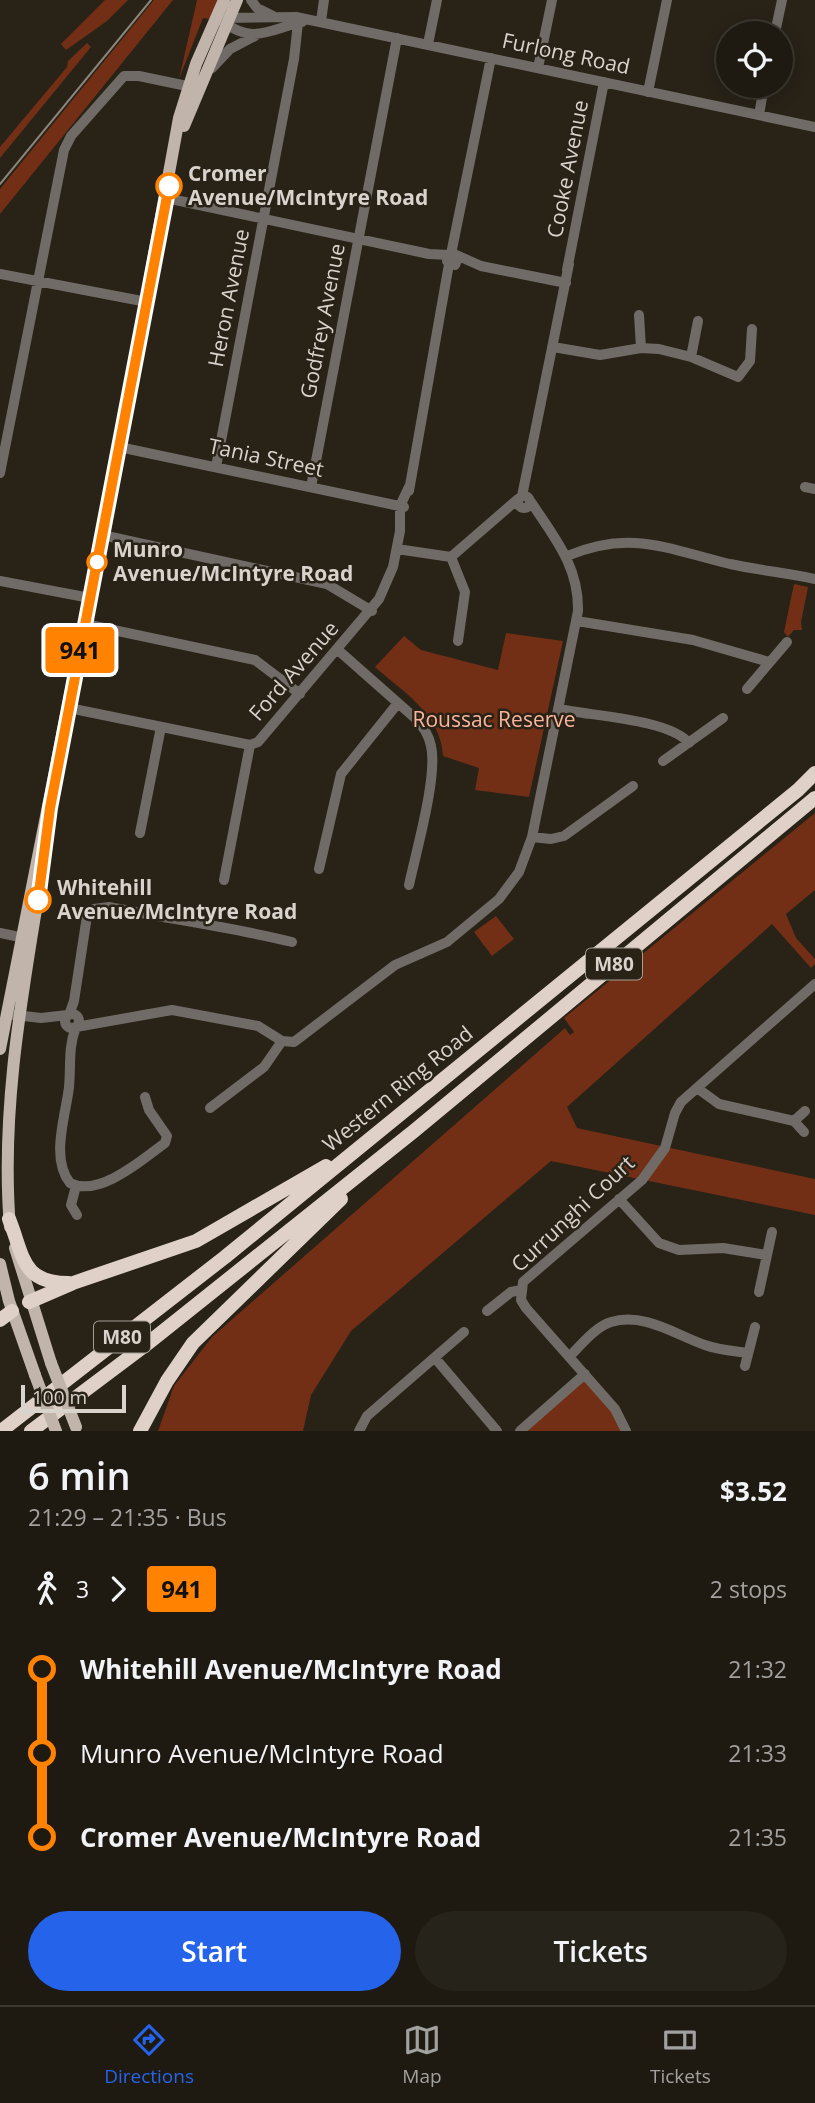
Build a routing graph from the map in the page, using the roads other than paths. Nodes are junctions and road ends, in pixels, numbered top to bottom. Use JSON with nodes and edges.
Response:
{"nodes":[{"id":1,"x":224,"y":0,"type":"edge"},
{"id":2,"x":237,"y":0,"type":"edge"},
{"id":3,"x":251,"y":0,"type":"edge"},
{"id":4,"x":322,"y":0,"type":"edge"},
{"id":5,"x":437,"y":0,"type":"edge"},
{"id":6,"x":552,"y":0,"type":"edge"},
{"id":7,"x":667,"y":0,"type":"edge"},
{"id":8,"x":782,"y":0,"type":"edge"},
{"id":9,"x":276,"y":18,"type":"junction"},
{"id":10,"x":224,"y":20,"type":"junction"},
{"id":11,"x":315,"y":20,"type":"junction"},
{"id":12,"x":778,"y":21,"type":"edge"},
{"id":13,"x":292,"y":24,"type":"junction"},
{"id":14,"x":256,"y":35,"type":"junction"},
{"id":15,"x":397,"y":38,"type":"junction"},
{"id":16,"x":428,"y":44,"type":"junction"},
{"id":17,"x":491,"y":58,"type":"junction"},
{"id":18,"x":538,"y":68,"type":"junction"},
{"id":19,"x":204,"y":75,"type":"junction"},
{"id":20,"x":604,"y":82,"type":"junction"},
{"id":21,"x":187,"y":86,"type":"junction"},
{"id":22,"x":648,"y":92,"type":"junction"},
{"id":23,"x":762,"y":98,"type":"edge"},
{"id":24,"x":759,"y":115,"type":"junction"},
{"id":25,"x":815,"y":127,"type":"edge"},
{"id":26,"x":177,"y":143,"type":"junction"},
{"id":27,"x":166,"y":198,"type":"junction"},
{"id":28,"x":264,"y":219,"type":"junction"},
{"id":29,"x":358,"y":239,"type":"junction"},
{"id":30,"x":453,"y":260,"type":"junction"},
{"id":31,"x":0,"y":274,"type":"edge"},
{"id":32,"x":37,"y":281,"type":"junction"},
{"id":33,"x":563,"y":283,"type":"junction"},
{"id":34,"x":147,"y":302,"type":"junction"},
{"id":35,"x":639,"y":315,"type":"dead end"},
{"id":36,"x":698,"y":321,"type":"dead end"},
{"id":37,"x":752,"y":329,"type":"dead end"},
{"id":38,"x":553,"y":347,"type":"junction"},
{"id":39,"x":641,"y":348,"type":"junction"},
{"id":40,"x":691,"y":357,"type":"junction"},
{"id":41,"x":119,"y":447,"type":"junction"},
{"id":42,"x":216,"y":467,"type":"junction"},
{"id":43,"x":0,"y":473,"type":"edge"},
{"id":44,"x":311,"y":487,"type":"junction"},
{"id":45,"x":524,"y":501,"type":"junction"},
{"id":46,"x":402,"y":507,"type":"junction"},
{"id":47,"x":102,"y":535,"type":"junction"},
{"id":48,"x":397,"y":549,"type":"junction"},
{"id":49,"x":567,"y":556,"type":"junction"},
{"id":50,"x":452,"y":557,"type":"junction"},
{"id":51,"x":815,"y":579,"type":"edge"},
{"id":52,"x":0,"y":581,"type":"edge"},
{"id":53,"x":90,"y":598,"type":"junction"},
{"id":54,"x":372,"y":611,"type":"junction"},
{"id":55,"x":577,"y":621,"type":"junction"},
{"id":56,"x":85,"y":624,"type":"junction"},
{"id":57,"x":458,"y":641,"type":"dead end"},
{"id":58,"x":787,"y":642,"type":"dead end"},
{"id":59,"x":338,"y":650,"type":"junction"},
{"id":60,"x":769,"y":662,"type":"junction"},
{"id":61,"x":747,"y":689,"type":"dead end"},
{"id":62,"x":300,"y":694,"type":"junction"},
{"id":63,"x":398,"y":703,"type":"junction"},
{"id":64,"x":69,"y":708,"type":"junction"},
{"id":65,"x":559,"y":709,"type":"junction"},
{"id":66,"x":723,"y":718,"type":"dead end"},
{"id":67,"x":161,"y":727,"type":"junction"},
{"id":68,"x":689,"y":743,"type":"junction"},
{"id":69,"x":250,"y":745,"type":"junction"},
{"id":70,"x":663,"y":761,"type":"dead end"},
{"id":71,"x":815,"y":773,"type":"edge"},
{"id":72,"x":633,"y":786,"type":"dead end"},
{"id":73,"x":815,"y":798,"type":"edge"},
{"id":74,"x":140,"y":833,"type":"dead end"},
{"id":75,"x":532,"y":837,"type":"junction"},
{"id":76,"x":319,"y":869,"type":"dead end"},
{"id":77,"x":224,"y":880,"type":"dead end"},
{"id":78,"x":409,"y":886,"type":"dead end"},
{"id":79,"x":0,"y":933,"type":"edge"},
{"id":80,"x":25,"y":938,"type":"junction"},
{"id":81,"x":292,"y":942,"type":"dead end"},
{"id":82,"x":815,"y":984,"type":"edge"},
{"id":83,"x":11,"y":1015,"type":"junction"},
{"id":84,"x":72,"y":1021,"type":"junction"},
{"id":85,"x":282,"y":1041,"type":"junction"},
{"id":86,"x":0,"y":1049,"type":"edge"},
{"id":87,"x":697,"y":1088,"type":"junction"},
{"id":88,"x":428,"y":1093,"type":"junction"},
{"id":89,"x":145,"y":1097,"type":"dead end"},
{"id":90,"x":210,"y":1108,"type":"dead end"},
{"id":91,"x":805,"y":1111,"type":"dead end"},
{"id":92,"x":794,"y":1121,"type":"junction"},
{"id":93,"x":414,"y":1130,"type":"junction"},
{"id":94,"x":804,"y":1132,"type":"dead end"},
{"id":95,"x":1,"y":1143,"type":"edge"},
{"id":96,"x":3,"y":1159,"type":"junction"},
{"id":97,"x":0,"y":1174,"type":"edge"},
{"id":98,"x":76,"y":1186,"type":"junction"},
{"id":99,"x":619,"y":1199,"type":"junction"},
{"id":100,"x":77,"y":1215,"type":"dead end"},
{"id":101,"x":9,"y":1219,"type":"junction"},
{"id":102,"x":772,"y":1232,"type":"dead end"},
{"id":103,"x":766,"y":1255,"type":"junction"},
{"id":104,"x":0,"y":1264,"type":"edge"},
{"id":105,"x":73,"y":1283,"type":"junction"},
{"id":106,"x":520,"y":1290,"type":"junction"},
{"id":107,"x":759,"y":1292,"type":"dead end"},
{"id":108,"x":29,"y":1302,"type":"junction"},
{"id":109,"x":487,"y":1311,"type":"dead end"},
{"id":110,"x":6,"y":1315,"type":"edge"},
{"id":111,"x":755,"y":1327,"type":"dead end"},
{"id":112,"x":464,"y":1332,"type":"dead end"},
{"id":113,"x":748,"y":1353,"type":"junction"},
{"id":114,"x":569,"y":1357,"type":"junction"},
{"id":115,"x":435,"y":1358,"type":"junction"},
{"id":116,"x":745,"y":1366,"type":"dead end"},
{"id":117,"x":585,"y":1374,"type":"junction"},
{"id":118,"x":77,"y":1429,"type":"edge"},
{"id":119,"x":1,"y":1431,"type":"edge"},
{"id":120,"x":31,"y":1431,"type":"edge"},
{"id":121,"x":56,"y":1431,"type":"edge"},
{"id":122,"x":143,"y":1431,"type":"edge"},
{"id":123,"x":359,"y":1431,"type":"edge"},
{"id":124,"x":497,"y":1431,"type":"edge"},
{"id":125,"x":520,"y":1431,"type":"edge"},
{"id":126,"x":626,"y":1431,"type":"edge"}],
"edges":[{"from":1,"to":10,"type":"main road"},
{"from":2,"to":10,"type":"main road"},
{"from":3,"to":9,"type":"street"},
{"from":4,"to":11,"type":"street"},
{"from":5,"to":16,"type":"street"},
{"from":6,"to":18,"type":"street"},
{"from":7,"to":22,"type":"street"},
{"from":8,"to":12,"type":"street"},
{"from":9,"to":10,"type":"street","name":"Furlong Road"},
{"from":9,"to":11,"type":"street","name":"Furlong Road"},
{"from":10,"to":14,"type":"street"},
{"from":10,"to":19,"type":"main road"},
{"from":10,"to":21,"type":"main road"},
{"from":11,"to":13,"type":"street","name":"Furlong Road"},
{"from":11,"to":15,"type":"street","name":"Furlong Road"},
{"from":13,"to":14,"type":"street","name":"Furlong Road"},
{"from":13,"to":28,"type":"street","name":"Heron Avenue"},
{"from":14,"to":19,"type":"street","name":"Furlong Road"},
{"from":15,"to":16,"type":"street","name":"Furlong Road"},
{"from":15,"to":29,"type":"street","name":"Godfrey Avenue"},
{"from":16,"to":17,"type":"street","name":"Furlong Road"},
{"from":17,"to":18,"type":"street","name":"Furlong Road"},
{"from":17,"to":30,"type":"street","name":"Ford Avenue"},
{"from":18,"to":20,"type":"street","name":"Furlong Road"},
{"from":19,"to":26,"type":"main road"},
{"from":20,"to":22,"type":"street","name":"Furlong Road"},
{"from":20,"to":33,"type":"street","name":"Cooke Avenue"},
{"from":21,"to":26,"type":"main road"},
{"from":21,"to":32,"type":"street"},
{"from":22,"to":24,"type":"street","name":"Furlong Road"},
{"from":23,"to":24,"type":"street"},
{"from":24,"to":25,"type":"street","name":"Furlong Road"},
{"from":26,"to":27,"type":"main road"},
{"from":27,"to":28,"type":"street"},
{"from":27,"to":34,"type":"main road"},
{"from":28,"to":29,"type":"street"},
{"from":28,"to":42,"type":"street","name":"Heron Avenue"},
{"from":29,"to":30,"type":"street"},
{"from":29,"to":44,"type":"street","name":"Godfrey Avenue"},
{"from":30,"to":33,"type":"street"},
{"from":30,"to":46,"type":"street","name":"Ford Avenue"},
{"from":31,"to":32,"type":"street"},
{"from":32,"to":34,"type":"street"},
{"from":32,"to":43,"type":"street"},
{"from":33,"to":38,"type":"street","name":"Cooke Avenue"},
{"from":34,"to":41,"type":"main road"},
{"from":35,"to":39,"type":"street"},
{"from":36,"to":40,"type":"street"},
{"from":37,"to":40,"type":"street"},
{"from":38,"to":39,"type":"street"},
{"from":38,"to":45,"type":"street","name":"Cooke Avenue"},
{"from":39,"to":40,"type":"street"},
{"from":41,"to":42,"type":"street","name":"Tania Street"},
{"from":41,"to":47,"type":"main road"},
{"from":42,"to":44,"type":"street","name":"Tania Street"},
{"from":44,"to":46,"type":"street","name":"Tania Street"},
{"from":45,"to":49,"type":"street"},
{"from":45,"to":50,"type":"street"},
{"from":46,"to":48,"type":"street","name":"Ford Avenue"},
{"from":47,"to":53,"type":"main road"},
{"from":47,"to":54,"type":"street"},
{"from":48,"to":50,"type":"street"},
{"from":48,"to":54,"type":"street","name":"Ford Avenue"},
{"from":49,"to":51,"type":"street"},
{"from":49,"to":55,"type":"street"},
{"from":50,"to":57,"type":"street"},
{"from":52,"to":53,"type":"street"},
{"from":53,"to":56,"type":"main road"},
{"from":54,"to":59,"type":"street","name":"Ford Avenue"},
{"from":55,"to":60,"type":"street"},
{"from":55,"to":65,"type":"street"},
{"from":56,"to":62,"type":"street"},
{"from":56,"to":64,"type":"main road"},
{"from":58,"to":60,"type":"street"},
{"from":59,"to":62,"type":"street","name":"Ford Avenue"},
{"from":59,"to":63,"type":"street"},
{"from":60,"to":61,"type":"street"},
{"from":62,"to":69,"type":"street","name":"Ford Avenue"},
{"from":63,"to":76,"type":"street"},
{"from":63,"to":78,"type":"street"},
{"from":64,"to":67,"type":"street"},
{"from":64,"to":80,"type":"main road"},
{"from":65,"to":68,"type":"street"},
{"from":65,"to":75,"type":"street"},
{"from":66,"to":68,"type":"street"},
{"from":67,"to":69,"type":"street"},
{"from":67,"to":74,"type":"street"},
{"from":68,"to":70,"type":"street"},
{"from":69,"to":77,"type":"street","name":"Ford Avenue"},
{"from":71,"to":88,"type":"highway","name":"Western Ring Road","number":"M80"},
{"from":72,"to":75,"type":"street"},
{"from":73,"to":93,"type":"highway","name":"Western Ring Road","number":"M80"},
{"from":75,"to":85,"type":"street"},
{"from":79,"to":80,"type":"street"},
{"from":80,"to":83,"type":"main road"},
{"from":81,"to":84,"type":"street"},
{"from":82,"to":87,"type":"street","name":"Currunghi Court"},
{"from":83,"to":84,"type":"street"},
{"from":83,"to":86,"type":"main road"},
{"from":83,"to":95,"type":"main road"},
{"from":84,"to":85,"type":"street"},
{"from":84,"to":98,"type":"street"},
{"from":85,"to":90,"type":"street"},
{"from":87,"to":92,"type":"street"},
{"from":87,"to":99,"type":"street","name":"Currunghi Court"},
{"from":88,"to":105,"type":"highway"},
{"from":88,"to":119,"type":"highway","name":"Western Ring Road","number":"M80"},
{"from":89,"to":98,"type":"street"},
{"from":91,"to":92,"type":"street"},
{"from":92,"to":94,"type":"street"},
{"from":93,"to":120,"type":"highway","name":"Western Ring Road","number":"M80"},
{"from":93,"to":122,"type":"highway"},
{"from":95,"to":96,"type":"main road"},
{"from":96,"to":97,"type":"main road"},
{"from":96,"to":101,"type":"main road"},
{"from":98,"to":100,"type":"street"},
{"from":99,"to":103,"type":"street"},
{"from":99,"to":106,"type":"street","name":"Currunghi Court"},
{"from":101,"to":105,"type":"highway"},
{"from":101,"to":108,"type":"main road"},
{"from":102,"to":103,"type":"street"},
{"from":103,"to":107,"type":"street"},
{"from":104,"to":110,"type":"main road"},
{"from":105,"to":108,"type":"highway"},
{"from":106,"to":109,"type":"street","name":"Currunghi Court"},
{"from":106,"to":114,"type":"street"},
{"from":108,"to":110,"type":"main road"},
{"from":108,"to":118,"type":"main road","bridge":true},
{"from":110,"to":121,"type":"main road","bridge":true},
{"from":111,"to":113,"type":"street"},
{"from":112,"to":115,"type":"street"},
{"from":113,"to":114,"type":"street"},
{"from":113,"to":116,"type":"street"},
{"from":114,"to":117,"type":"street"},
{"from":115,"to":123,"type":"street"},
{"from":115,"to":124,"type":"street"},
{"from":117,"to":125,"type":"street"},
{"from":117,"to":126,"type":"street"}]}
